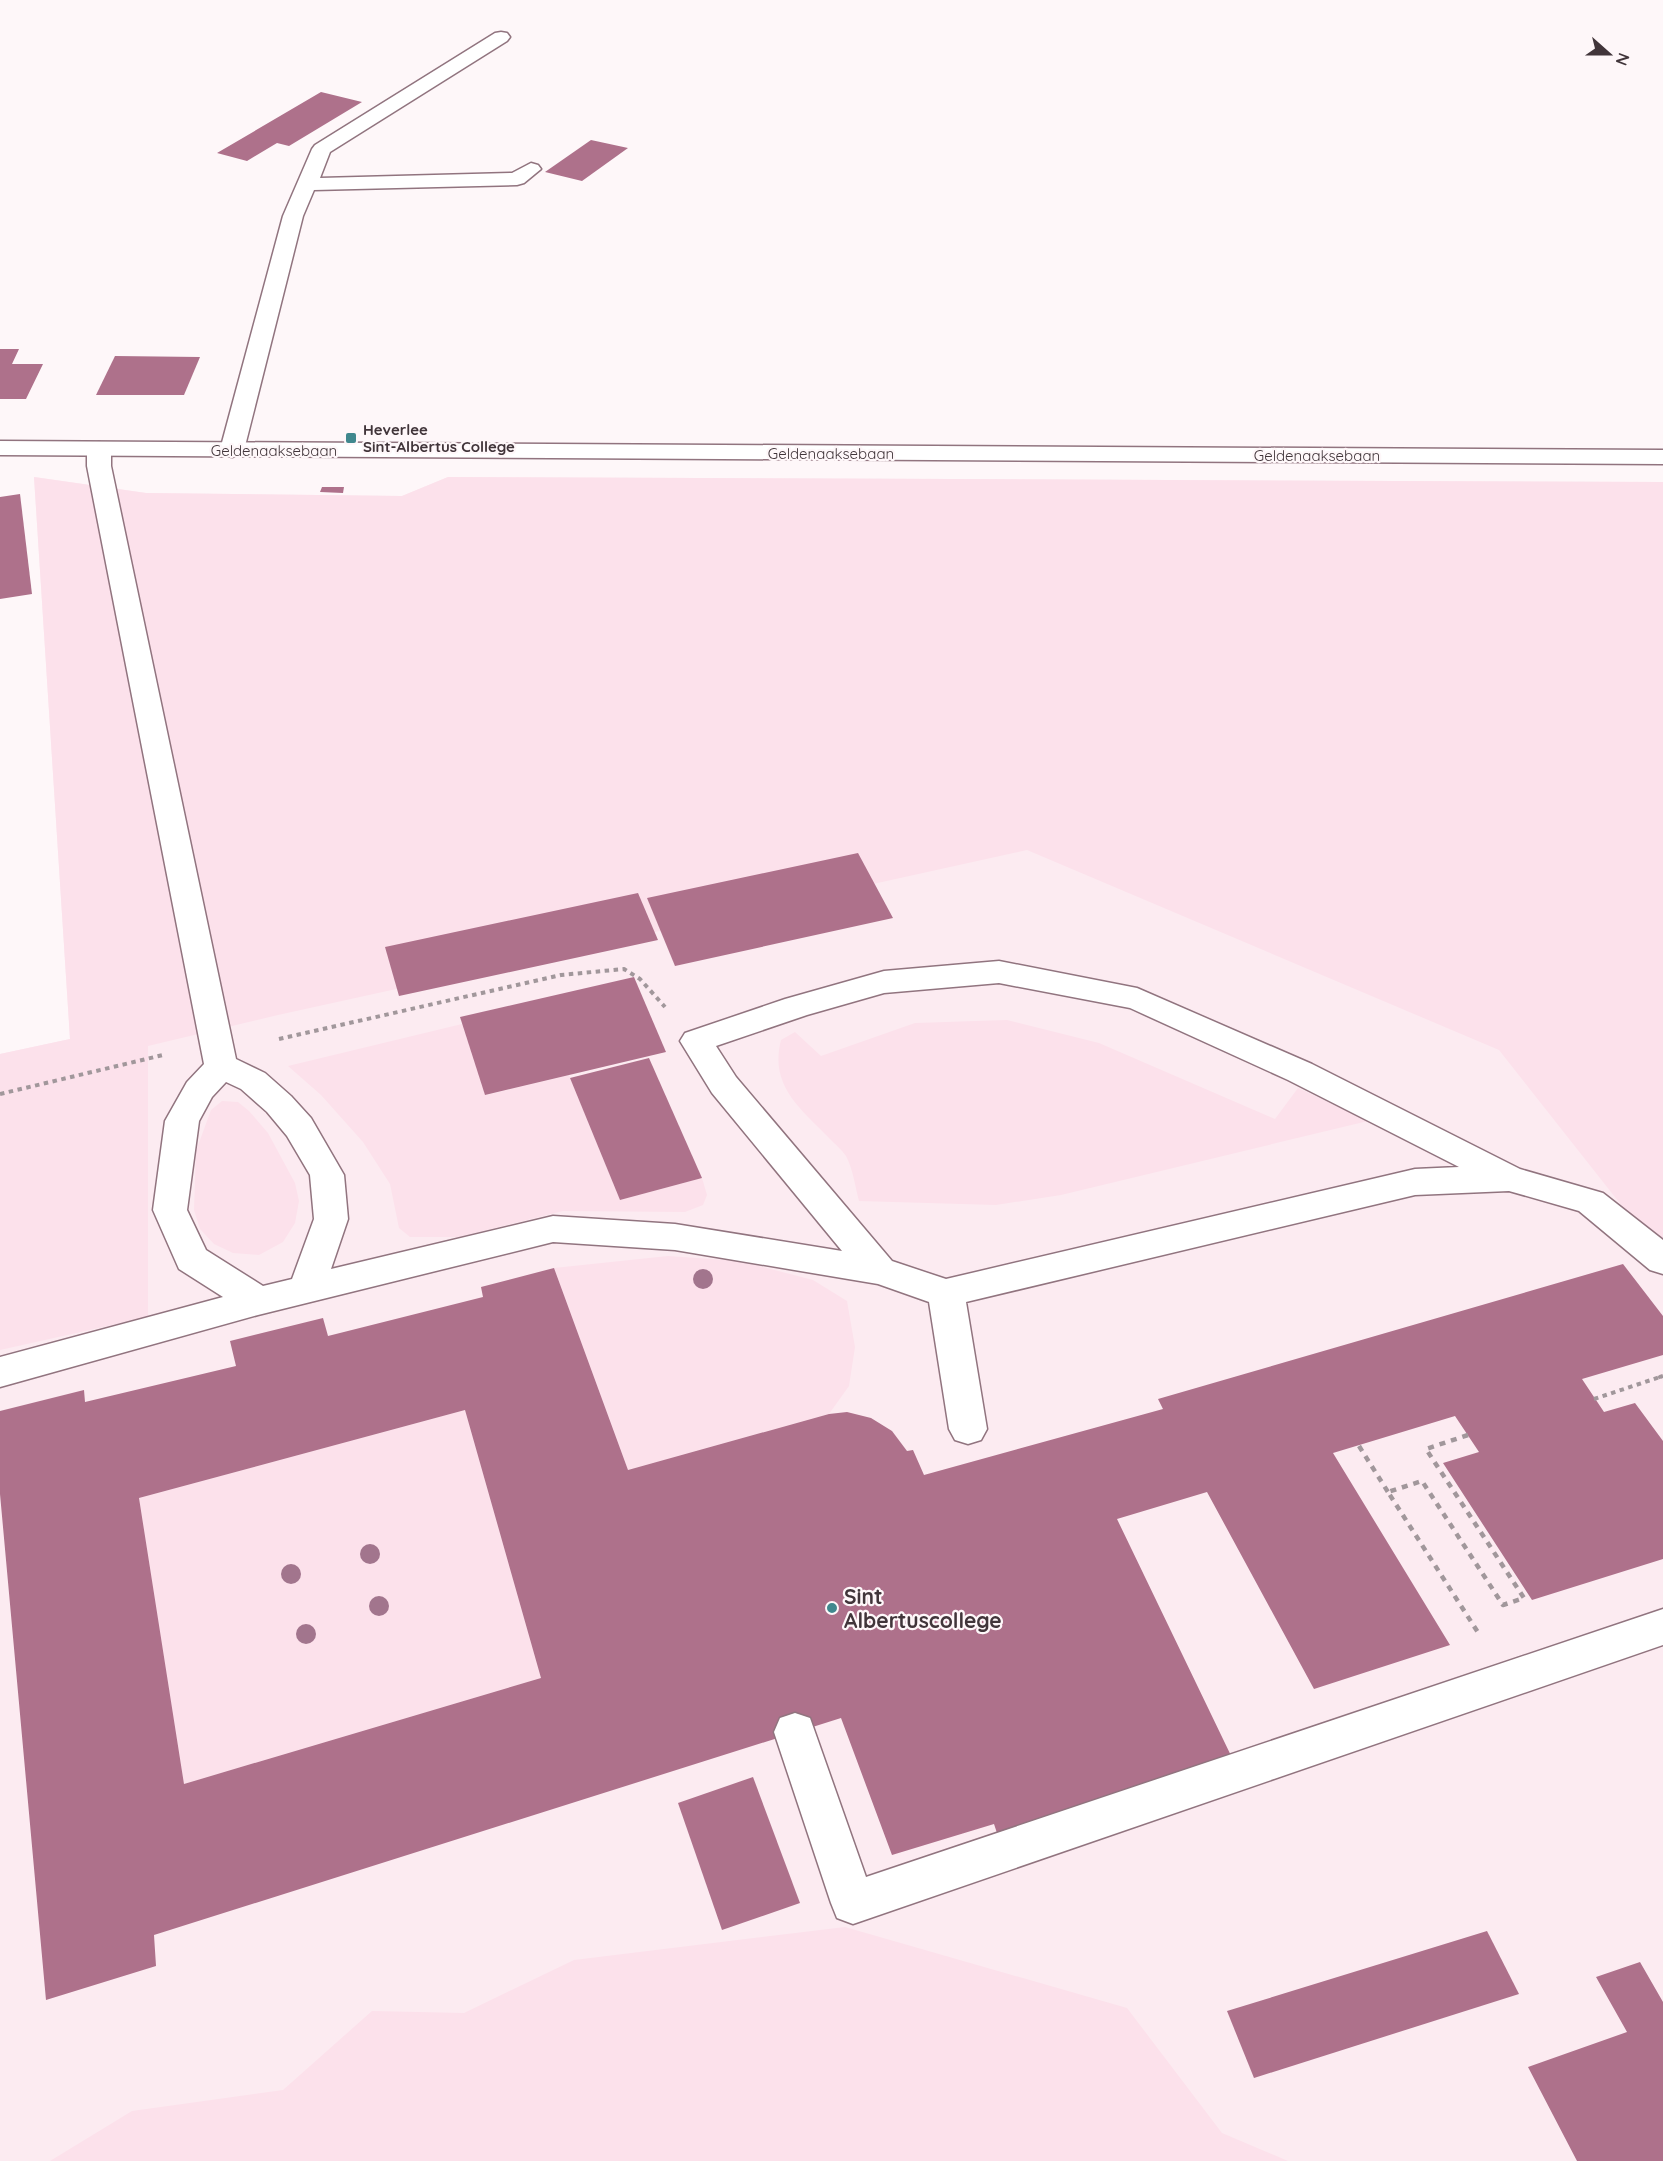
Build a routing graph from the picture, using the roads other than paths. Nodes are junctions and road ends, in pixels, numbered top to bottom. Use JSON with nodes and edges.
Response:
{"nodes":[{"id":1,"x":501,"y":38,"type":"dead end"},
{"id":2,"x":531,"y":169,"type":"dead end"},
{"id":3,"x":306,"y":184,"type":"junction"},
{"id":4,"x":0,"y":448,"type":"edge"},
{"id":5,"x":99,"y":449,"type":"junction"},
{"id":6,"x":232,"y":450,"type":"junction"},
{"id":7,"x":1663,"y":457,"type":"edge"},
{"id":8,"x":218,"y":1054,"type":"junction"},
{"id":9,"x":1509,"y":1178,"type":"junction"},
{"id":10,"x":1663,"y":1260,"type":"edge"},
{"id":11,"x":879,"y":1271,"type":"junction"},
{"id":12,"x":306,"y":1290,"type":"junction"},
{"id":13,"x":946,"y":1293,"type":"junction"},
{"id":14,"x":258,"y":1301,"type":"junction"},
{"id":15,"x":0,"y":1372,"type":"edge"},
{"id":16,"x":968,"y":1429,"type":"dead end"},
{"id":17,"x":1663,"y":1627,"type":"edge"},
{"id":18,"x":795,"y":1732,"type":"dead end"}],
"edges":[{"from":1,"to":3,"type":"street"},
{"from":2,"to":3,"type":"street"},
{"from":3,"to":6,"type":"street"},
{"from":4,"to":5,"type":"street","name":"Geldenaaksebaan"},
{"from":5,"to":6,"type":"street","name":"Geldenaaksebaan"},
{"from":5,"to":8,"type":"street"},
{"from":6,"to":7,"type":"street","name":"Geldenaaksebaan"},
{"from":8,"to":12,"type":"street"},
{"from":8,"to":14,"type":"street"},
{"from":9,"to":10,"type":"street"},
{"from":9,"to":11,"type":"street"},
{"from":9,"to":13,"type":"street"},
{"from":11,"to":12,"type":"street"},
{"from":11,"to":13,"type":"street"},
{"from":12,"to":14,"type":"street"},
{"from":13,"to":16,"type":"street"},
{"from":14,"to":15,"type":"street"},
{"from":17,"to":18,"type":"street"}]}
